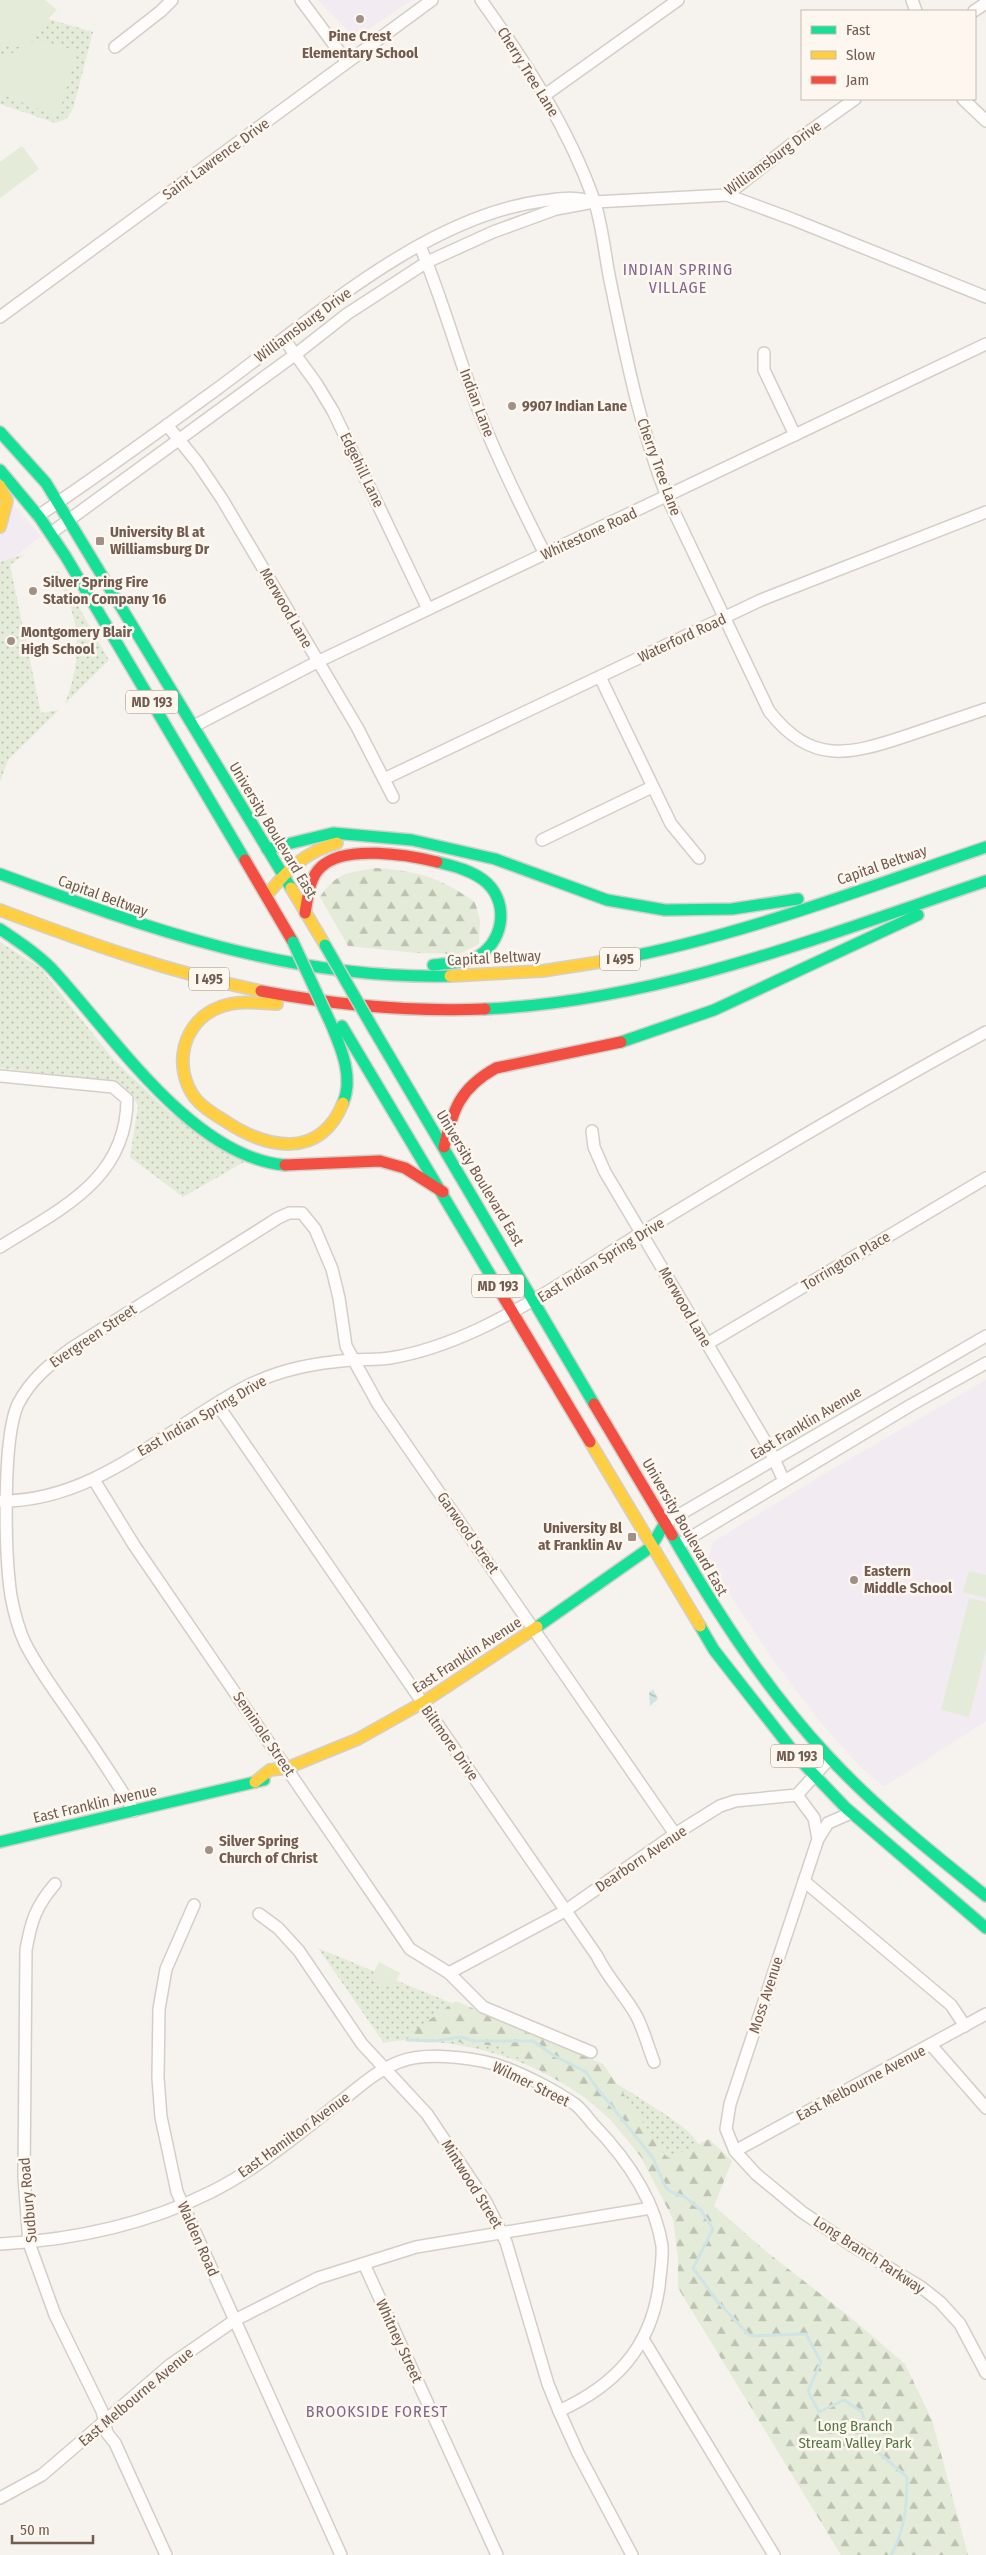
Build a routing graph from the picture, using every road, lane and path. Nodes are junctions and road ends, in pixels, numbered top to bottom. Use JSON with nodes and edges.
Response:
{"nodes":[{"id":1,"x":172,"y":0,"type":"edge"},
{"id":2,"x":301,"y":0,"type":"edge"},
{"id":3,"x":432,"y":0,"type":"edge"},
{"id":4,"x":481,"y":0,"type":"edge"},
{"id":5,"x":678,"y":0,"type":"edge"},
{"id":6,"x":986,"y":3,"type":"edge"},
{"id":7,"x":976,"y":10,"type":"edge"},
{"id":8,"x":115,"y":47,"type":"dead end"},
{"id":9,"x":347,"y":62,"type":"junction"},
{"id":10,"x":545,"y":95,"type":"junction"},
{"id":11,"x":854,"y":100,"type":"edge"},
{"id":12,"x":964,"y":100,"type":"edge"},
{"id":13,"x":986,"y":122,"type":"edge"},
{"id":14,"x":727,"y":195,"type":"junction"},
{"id":15,"x":594,"y":202,"type":"junction"},
{"id":16,"x":420,"y":246,"type":"junction"},
{"id":17,"x":427,"y":262,"type":"junction"},
{"id":18,"x":986,"y":297,"type":"edge"},
{"id":19,"x":0,"y":317,"type":"edge"},
{"id":20,"x":284,"y":339,"type":"junction"},
{"id":21,"x":986,"y":344,"type":"edge"},
{"id":22,"x":764,"y":353,"type":"dead end"},
{"id":23,"x":296,"y":354,"type":"junction"},
{"id":24,"x":168,"y":425,"type":"junction"},
{"id":25,"x":0,"y":432,"type":"edge"},
{"id":26,"x":795,"y":435,"type":"junction"},
{"id":27,"x":179,"y":440,"type":"junction"},
{"id":28,"x":0,"y":470,"type":"edge"},
{"id":29,"x":0,"y":486,"type":"edge"},
{"id":30,"x":667,"y":497,"type":"junction"},
{"id":31,"x":58,"y":502,"type":"junction"},
{"id":32,"x":986,"y":512,"type":"edge"},
{"id":33,"x":38,"y":516,"type":"junction"},
{"id":34,"x":69,"y":520,"type":"junction"},
{"id":35,"x":0,"y":527,"type":"edge"},
{"id":36,"x":51,"y":533,"type":"junction"},
{"id":37,"x":545,"y":554,"type":"junction"},
{"id":38,"x":428,"y":609,"type":"junction"},
{"id":39,"x":724,"y":618,"type":"junction"},
{"id":40,"x":317,"y":662,"type":"junction"},
{"id":41,"x":600,"y":677,"type":"junction"},
{"id":42,"x":986,"y":709,"type":"edge"},
{"id":43,"x":194,"y":726,"type":"junction"},
{"id":44,"x":384,"y":779,"type":"junction"},
{"id":45,"x":652,"y":786,"type":"junction"},
{"id":46,"x":393,"y":797,"type":"dead end"},
{"id":47,"x":397,"y":838,"type":"junction"},
{"id":48,"x":542,"y":840,"type":"dead end"},
{"id":49,"x":986,"y":846,"type":"edge"},
{"id":50,"x":267,"y":849,"type":"junction"},
{"id":51,"x":699,"y":858,"type":"dead end"},
{"id":52,"x":0,"y":874,"type":"edge"},
{"id":53,"x":282,"y":875,"type":"junction"},
{"id":54,"x":883,"y":881,"type":"junction"},
{"id":55,"x":986,"y":882,"type":"edge"},
{"id":56,"x":266,"y":895,"type":"junction"},
{"id":57,"x":0,"y":910,"type":"edge"},
{"id":58,"x":305,"y":913,"type":"junction"},
{"id":59,"x":0,"y":928,"type":"edge"},
{"id":60,"x":346,"y":970,"type":"junction"},
{"id":61,"x":426,"y":1009,"type":"junction"},
{"id":62,"x":336,"y":1025,"type":"junction"},
{"id":63,"x":986,"y":1032,"type":"edge"},
{"id":64,"x":0,"y":1076,"type":"edge"},
{"id":65,"x":592,"y":1131,"type":"dead end"},
{"id":66,"x":444,"y":1147,"type":"junction"},
{"id":67,"x":986,"y":1178,"type":"edge"},
{"id":68,"x":443,"y":1192,"type":"junction"},
{"id":69,"x":302,"y":1212,"type":"joint"},
{"id":70,"x":642,"y":1233,"type":"junction"},
{"id":71,"x":0,"y":1247,"type":"edge"},
{"id":72,"x":535,"y":1301,"type":"junction"},
{"id":73,"x":514,"y":1312,"type":"junction"},
{"id":74,"x":986,"y":1336,"type":"edge"},
{"id":75,"x":707,"y":1344,"type":"junction"},
{"id":76,"x":353,"y":1360,"type":"junction"},
{"id":77,"x":986,"y":1363,"type":"edge"},
{"id":78,"x":217,"y":1404,"type":"junction"},
{"id":79,"x":775,"y":1459,"type":"junction"},
{"id":80,"x":94,"y":1480,"type":"junction"},
{"id":81,"x":784,"y":1482,"type":"junction"},
{"id":82,"x":4,"y":1500,"type":"edge"},
{"id":83,"x":666,"y":1523,"type":"junction"},
{"id":84,"x":678,"y":1545,"type":"junction"},
{"id":85,"x":651,"y":1547,"type":"junction"},
{"id":86,"x":534,"y":1629,"type":"junction"},
{"id":87,"x":422,"y":1703,"type":"junction"},
{"id":88,"x":830,"y":1758,"type":"junction"},
{"id":89,"x":287,"y":1768,"type":"junction"},
{"id":90,"x":814,"y":1775,"type":"junction"},
{"id":91,"x":797,"y":1795,"type":"junction"},
{"id":92,"x":134,"y":1810,"type":"junction"},
{"id":93,"x":851,"y":1813,"type":"junction"},
{"id":94,"x":676,"y":1834,"type":"junction"},
{"id":95,"x":818,"y":1839,"type":"junction"},
{"id":96,"x":0,"y":1842,"type":"edge"},
{"id":97,"x":804,"y":1881,"type":"junction"},
{"id":98,"x":55,"y":1884,"type":"dead end"},
{"id":99,"x":986,"y":1896,"type":"edge"},
{"id":100,"x":194,"y":1905,"type":"dead end"},
{"id":101,"x":565,"y":1911,"type":"junction"},
{"id":102,"x":259,"y":1914,"type":"dead end"},
{"id":103,"x":986,"y":1928,"type":"edge"},
{"id":104,"x":453,"y":1978,"type":"junction"},
{"id":105,"x":986,"y":2014,"type":"edge"},
{"id":106,"x":965,"y":2026,"type":"junction"},
{"id":107,"x":931,"y":2045,"type":"junction"},
{"id":108,"x":591,"y":2052,"type":"dead end"},
{"id":109,"x":654,"y":2062,"type":"dead end"},
{"id":110,"x":383,"y":2070,"type":"junction"},
{"id":111,"x":986,"y":2108,"type":"edge"},
{"id":112,"x":734,"y":2151,"type":"junction"},
{"id":113,"x":182,"y":2204,"type":"junction"},
{"id":114,"x":651,"y":2208,"type":"junction"},
{"id":115,"x":502,"y":2233,"type":"junction"},
{"id":116,"x":29,"y":2243,"type":"junction"},
{"id":117,"x":0,"y":2244,"type":"edge"},
{"id":118,"x":364,"y":2264,"type":"junction"},
{"id":119,"x":234,"y":2320,"type":"junction"},
{"id":120,"x":644,"y":2339,"type":"junction"},
{"id":121,"x":985,"y":2368,"type":"edge"},
{"id":122,"x":559,"y":2411,"type":"junction"},
{"id":123,"x":105,"y":2423,"type":"junction"},
{"id":124,"x":0,"y":2498,"type":"edge"},
{"id":125,"x":166,"y":2555,"type":"edge"},
{"id":126,"x":341,"y":2555,"type":"edge"},
{"id":127,"x":497,"y":2555,"type":"edge"},
{"id":128,"x":632,"y":2555,"type":"edge"},
{"id":129,"x":774,"y":2555,"type":"edge"}],
"edges":[{"from":1,"to":8,"type":"street"},
{"from":2,"to":9,"type":"street"},
{"from":3,"to":9,"type":"street","name":"Saint Lawrence Drive"},
{"from":4,"to":10,"type":"street","name":"Cherry Tree Lane"},
{"from":5,"to":10,"type":"street"},
{"from":6,"to":7,"type":"street"},
{"from":9,"to":19,"type":"street","name":"Saint Lawrence Drive"},
{"from":10,"to":15,"type":"street","name":"Cherry Tree Lane"},
{"from":11,"to":14,"type":"street","name":"Williamsburg Drive"},
{"from":12,"to":13,"type":"street"},
{"from":14,"to":15,"type":"street","name":"Williamsburg Drive"},
{"from":14,"to":18,"type":"street"},
{"from":15,"to":16,"type":"street","name":"Williamsburg Drive"},
{"from":15,"to":17,"type":"street","name":"Williamsburg Drive"},
{"from":15,"to":30,"type":"street","name":"Cherry Tree Lane"},
{"from":16,"to":17,"type":"street","name":"Indian Lane"},
{"from":16,"to":20,"type":"street","name":"Williamsburg Drive"},
{"from":17,"to":23,"type":"street","name":"Williamsburg Drive"},
{"from":17,"to":37,"type":"street","name":"Indian Lane"},
{"from":20,"to":23,"type":"street","name":"Edgehill Lane"},
{"from":20,"to":24,"type":"street","name":"Williamsburg Drive"},
{"from":21,"to":26,"type":"street","name":"Whitestone Road"},
{"from":22,"to":26,"type":"street"},
{"from":23,"to":27,"type":"street","name":"Williamsburg Drive"},
{"from":23,"to":38,"type":"street","name":"Edgehill Lane"},
{"from":24,"to":27,"type":"street","name":"Merwood Lane"},
{"from":24,"to":31,"type":"street","name":"Williamsburg Drive"},
{"from":25,"to":31,"type":"main road","name":"University Boulevard East","number":"MD 193"},
{"from":26,"to":30,"type":"street","name":"Whitestone Road"},
{"from":27,"to":34,"type":"street","name":"Williamsburg Drive"},
{"from":27,"to":40,"type":"street","name":"Merwood Lane"},
{"from":28,"to":33,"type":"main road","number":"MD 193"},
{"from":29,"to":35,"type":"main road"},
{"from":30,"to":37,"type":"street","name":"Whitestone Road"},
{"from":30,"to":39,"type":"street","name":"Cherry Tree Lane"},
{"from":31,"to":33,"type":"street","name":"Williamsburg Drive"},
{"from":31,"to":34,"type":"main road","name":"University Boulevard East","number":"MD 193"},
{"from":32,"to":39,"type":"street","name":"Waterford Road"},
{"from":33,"to":36,"type":"main road","number":"MD 193"},
{"from":34,"to":36,"type":"street","name":"Williamsburg Drive"},
{"from":34,"to":43,"type":"main road","name":"University Boulevard East","number":"MD 193"},
{"from":36,"to":56,"type":"main road","number":"MD 193"},
{"from":37,"to":38,"type":"street","name":"Whitestone Road"},
{"from":38,"to":40,"type":"street","name":"Whitestone Road"},
{"from":39,"to":41,"type":"street","name":"Waterford Road"},
{"from":39,"to":42,"type":"street","name":"Cherry Tree Lane"},
{"from":40,"to":43,"type":"street","name":"Whitestone Road"},
{"from":40,"to":44,"type":"street","name":"Merwood Lane"},
{"from":41,"to":44,"type":"street","name":"Waterford Road"},
{"from":41,"to":45,"type":"street"},
{"from":43,"to":50,"type":"main road","name":"University Boulevard East","number":"MD 193"},
{"from":44,"to":46,"type":"street","name":"Merwood Lane"},
{"from":45,"to":48,"type":"street"},
{"from":45,"to":51,"type":"street"},
{"from":47,"to":50,"type":"main road"},
{"from":47,"to":53,"type":"main road"},
{"from":47,"to":54,"type":"main road"},
{"from":49,"to":54,"type":"main road","name":"Capital Beltway","number":"I 495"},
{"from":50,"to":53,"type":"main road","name":"University Boulevard East","number":"MD 193"},
{"from":52,"to":60,"type":"main road","name":"Capital Beltway","number":"I 495"},
{"from":53,"to":56,"type":"main road"},
{"from":53,"to":58,"type":"main road","name":"University Boulevard East","number":"MD 193"},
{"from":54,"to":60,"type":"main road","name":"Capital Beltway","number":"I 495"},
{"from":55,"to":61,"type":"main road","number":"I 495"},
{"from":55,"to":66,"type":"main road"},
{"from":56,"to":62,"type":"main road","number":"MD 193","bridge":true},
{"from":57,"to":61,"type":"main road","number":"I 495"},
{"from":58,"to":60,"type":"main road"},
{"from":58,"to":66,"type":"main road","name":"University Boulevard East","number":"MD 193","bridge":true},
{"from":59,"to":68,"type":"main road"},
{"from":61,"to":62,"type":"main road"},
{"from":62,"to":68,"type":"main road","number":"MD 193"},
{"from":63,"to":70,"type":"street","name":"East Indian Spring Drive"},
{"from":64,"to":71,"type":"street"},
{"from":65,"to":70,"type":"street","name":"Merwood Lane"},
{"from":66,"to":72,"type":"main road","name":"University Boulevard East","number":"MD 193"},
{"from":67,"to":75,"type":"street","name":"Torrington Place"},
{"from":68,"to":73,"type":"main road","number":"MD 193"},
{"from":69,"to":76,"type":"street","name":"Garwood Street"},
{"from":69,"to":82,"type":"street","name":"Evergreen Street"},
{"from":70,"to":72,"type":"street","name":"East Indian Spring Drive"},
{"from":70,"to":75,"type":"street","name":"Merwood Lane"},
{"from":72,"to":73,"type":"street","name":"East Indian Spring Drive"},
{"from":72,"to":83,"type":"main road","name":"University Boulevard East","number":"MD 193"},
{"from":73,"to":76,"type":"street","name":"East Indian Spring Drive"},
{"from":73,"to":85,"type":"main road","number":"MD 193"},
{"from":74,"to":79,"type":"street","name":"East Franklin Avenue"},
{"from":75,"to":79,"type":"street","name":"Merwood Lane"},
{"from":76,"to":78,"type":"street","name":"East Indian Spring Drive"},
{"from":76,"to":86,"type":"street","name":"Garwood Street"},
{"from":77,"to":81,"type":"street"},
{"from":78,"to":80,"type":"street","name":"East Indian Spring Drive"},
{"from":78,"to":87,"type":"street","name":"Biltmore Drive"},
{"from":79,"to":81,"type":"street","name":"Merwood Lane"},
{"from":79,"to":83,"type":"street","name":"East Franklin Avenue"},
{"from":80,"to":82,"type":"street","name":"East Indian Spring Drive"},
{"from":80,"to":89,"type":"street","name":"Seminole Street"},
{"from":81,"to":84,"type":"street"},
{"from":82,"to":92,"type":"street","name":"Evergreen Street"},
{"from":83,"to":84,"type":"main road","name":"University Boulevard East","number":"MD 193"},
{"from":83,"to":85,"type":"main road","name":"East Franklin Avenue"},
{"from":84,"to":85,"type":"main road"},
{"from":84,"to":88,"type":"main road","name":"University Boulevard East","number":"MD 193"},
{"from":85,"to":86,"type":"main road","name":"East Franklin Avenue"},
{"from":85,"to":90,"type":"main road","number":"MD 193"},
{"from":86,"to":87,"type":"main road","name":"East Franklin Avenue"},
{"from":86,"to":94,"type":"street","name":"Garwood Street"},
{"from":87,"to":89,"type":"main road","name":"East Franklin Avenue"},
{"from":87,"to":101,"type":"street","name":"Biltmore Drive"},
{"from":88,"to":90,"type":"street"},
{"from":88,"to":99,"type":"main road","name":"University Boulevard East","number":"MD 193"},
{"from":89,"to":92,"type":"main road","name":"East Franklin Avenue"},
{"from":89,"to":104,"type":"street","name":"Seminole Street"},
{"from":90,"to":91,"type":"street"},
{"from":90,"to":93,"type":"main road","number":"MD 193"},
{"from":91,"to":94,"type":"street","name":"Dearborn Avenue"},
{"from":91,"to":95,"type":"street"},
{"from":92,"to":96,"type":"main road","name":"East Franklin Avenue"},
{"from":93,"to":95,"type":"street","name":"Moss Avenue"},
{"from":93,"to":103,"type":"main road","number":"MD 193"},
{"from":94,"to":101,"type":"street","name":"Dearborn Avenue"},
{"from":95,"to":97,"type":"street","name":"Moss Avenue"},
{"from":97,"to":106,"type":"street"},
{"from":97,"to":112,"type":"street","name":"Moss Avenue"},
{"from":98,"to":116,"type":"street","name":"Sudbury Road"},
{"from":100,"to":113,"type":"street","name":"Walden Road"},
{"from":101,"to":104,"type":"street","name":"Dearborn Avenue"},
{"from":101,"to":109,"type":"street","name":"Biltmore Drive"},
{"from":102,"to":110,"type":"street","name":"Mintwood Street"},
{"from":104,"to":108,"type":"street"},
{"from":105,"to":106,"type":"street","name":"East Melbourne Avenue"},
{"from":106,"to":107,"type":"street","name":"East Melbourne Avenue"},
{"from":107,"to":111,"type":"street"},
{"from":107,"to":112,"type":"street","name":"East Melbourne Avenue"},
{"from":110,"to":113,"type":"street","name":"East Hamilton Avenue"},
{"from":110,"to":114,"type":"street","name":"Wilmer Street"},
{"from":110,"to":115,"type":"street","name":"Mintwood Street"},
{"from":112,"to":121,"type":"street","name":"Long Branch Parkway"},
{"from":113,"to":116,"type":"street","name":"East Hamilton Avenue"},
{"from":113,"to":119,"type":"street","name":"Walden Road"},
{"from":114,"to":115,"type":"street","name":"East Melbourne Avenue"},
{"from":114,"to":120,"type":"street","name":"Wilmer Street"},
{"from":115,"to":118,"type":"street","name":"East Melbourne Avenue"},
{"from":115,"to":122,"type":"street","name":"Mintwood Street"},
{"from":116,"to":117,"type":"street","name":"East Hamilton Avenue"},
{"from":116,"to":123,"type":"street","name":"Sudbury Road"},
{"from":118,"to":119,"type":"street","name":"East Melbourne Avenue"},
{"from":118,"to":127,"type":"street","name":"Whitney Street"},
{"from":119,"to":123,"type":"street","name":"East Melbourne Avenue"},
{"from":119,"to":126,"type":"street","name":"Walden Road"},
{"from":120,"to":122,"type":"street","name":"Wilmer Street"},
{"from":120,"to":129,"type":"street"},
{"from":122,"to":128,"type":"street","name":"Mintwood Street"},
{"from":123,"to":124,"type":"street","name":"East Melbourne Avenue"},
{"from":123,"to":125,"type":"street","name":"Sudbury Road"}]}
